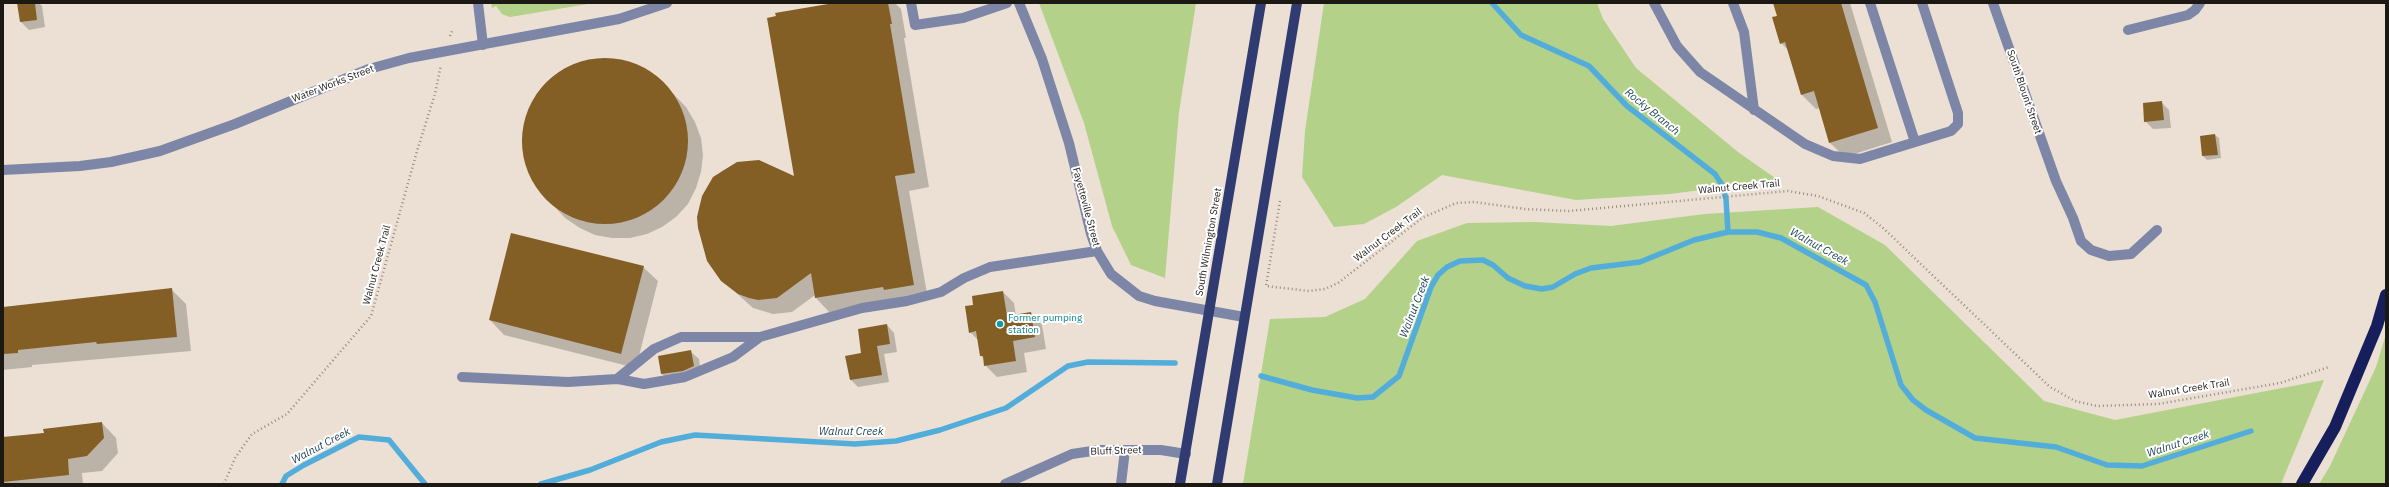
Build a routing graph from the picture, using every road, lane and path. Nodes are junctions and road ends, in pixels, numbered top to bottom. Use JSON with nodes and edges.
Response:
{"nodes":[{"id":1,"x":478,"y":3,"type":"edge"},
{"id":2,"x":667,"y":3,"type":"edge"},
{"id":3,"x":911,"y":3,"type":"edge"},
{"id":4,"x":1007,"y":3,"type":"edge"},
{"id":5,"x":1018,"y":3,"type":"edge"},
{"id":6,"x":1261,"y":3,"type":"edge"},
{"id":7,"x":1297,"y":3,"type":"edge"},
{"id":8,"x":1654,"y":3,"type":"edge"},
{"id":9,"x":1733,"y":3,"type":"edge"},
{"id":10,"x":1870,"y":3,"type":"edge"},
{"id":11,"x":1922,"y":3,"type":"edge"},
{"id":12,"x":1993,"y":3,"type":"edge"},
{"id":13,"x":2200,"y":3,"type":"edge"},
{"id":14,"x":2128,"y":30,"type":"dead end"},
{"id":15,"x":483,"y":45,"type":"junction"},
{"id":16,"x":439,"y":69,"type":"dead end"},
{"id":17,"x":1754,"y":110,"type":"junction"},
{"id":18,"x":1915,"y":142,"type":"junction"},
{"id":19,"x":3,"y":170,"type":"edge"},
{"id":20,"x":2157,"y":230,"type":"dead end"},
{"id":21,"x":1097,"y":252,"type":"junction"},
{"id":22,"x":1266,"y":286,"type":"dead end"},
{"id":23,"x":2386,"y":295,"type":"edge"},
{"id":24,"x":1209,"y":311,"type":"junction"},
{"id":25,"x":1244,"y":317,"type":"junction"},
{"id":26,"x":760,"y":337,"type":"junction"},
{"id":27,"x":2329,"y":367,"type":"dead end"},
{"id":28,"x":462,"y":377,"type":"dead end"},
{"id":29,"x":618,"y":379,"type":"junction"},
{"id":30,"x":1125,"y":450,"type":"junction"},
{"id":31,"x":1186,"y":454,"type":"junction"},
{"id":32,"x":224,"y":484,"type":"edge"},
{"id":33,"x":1005,"y":484,"type":"edge"},
{"id":34,"x":1121,"y":484,"type":"edge"},
{"id":35,"x":1180,"y":484,"type":"edge"},
{"id":36,"x":1217,"y":484,"type":"edge"},
{"id":37,"x":2302,"y":484,"type":"edge"}],
"edges":[{"from":1,"to":15,"type":"street"},
{"from":2,"to":15,"type":"street","name":"Water Works Street"},
{"from":3,"to":4,"type":"street"},
{"from":5,"to":21,"type":"street","name":"Fayetteville Street"},
{"from":6,"to":24,"type":"main road","name":"South Wilmington Street"},
{"from":7,"to":25,"type":"main road"},
{"from":8,"to":17,"type":"street"},
{"from":9,"to":17,"type":"street"},
{"from":10,"to":18,"type":"street"},
{"from":11,"to":18,"type":"street"},
{"from":12,"to":20,"type":"street","name":"South Blount Street"},
{"from":13,"to":14,"type":"street"},
{"from":15,"to":19,"type":"street","name":"Water Works Street"},
{"from":16,"to":32,"type":"path","name":"Walnut Creek Trail"},
{"from":17,"to":18,"type":"street"},
{"from":21,"to":24,"type":"street","name":"Fayetteville Street"},
{"from":21,"to":26,"type":"street"},
{"from":22,"to":27,"type":"path","name":"Walnut Creek Trail"},
{"from":23,"to":37,"type":"highway"},
{"from":24,"to":25,"type":"street","name":"Fayetteville Street"},
{"from":24,"to":31,"type":"main road","name":"South Wilmington Street"},
{"from":25,"to":36,"type":"main road"},
{"from":26,"to":29,"type":"street"},
{"from":26,"to":29,"type":"street"},
{"from":28,"to":29,"type":"street"},
{"from":30,"to":31,"type":"street","name":"Bluff Street"},
{"from":30,"to":33,"type":"street","name":"Bluff Street"},
{"from":30,"to":34,"type":"street"},
{"from":31,"to":35,"type":"main road","name":"South Wilmington Street"}]}
